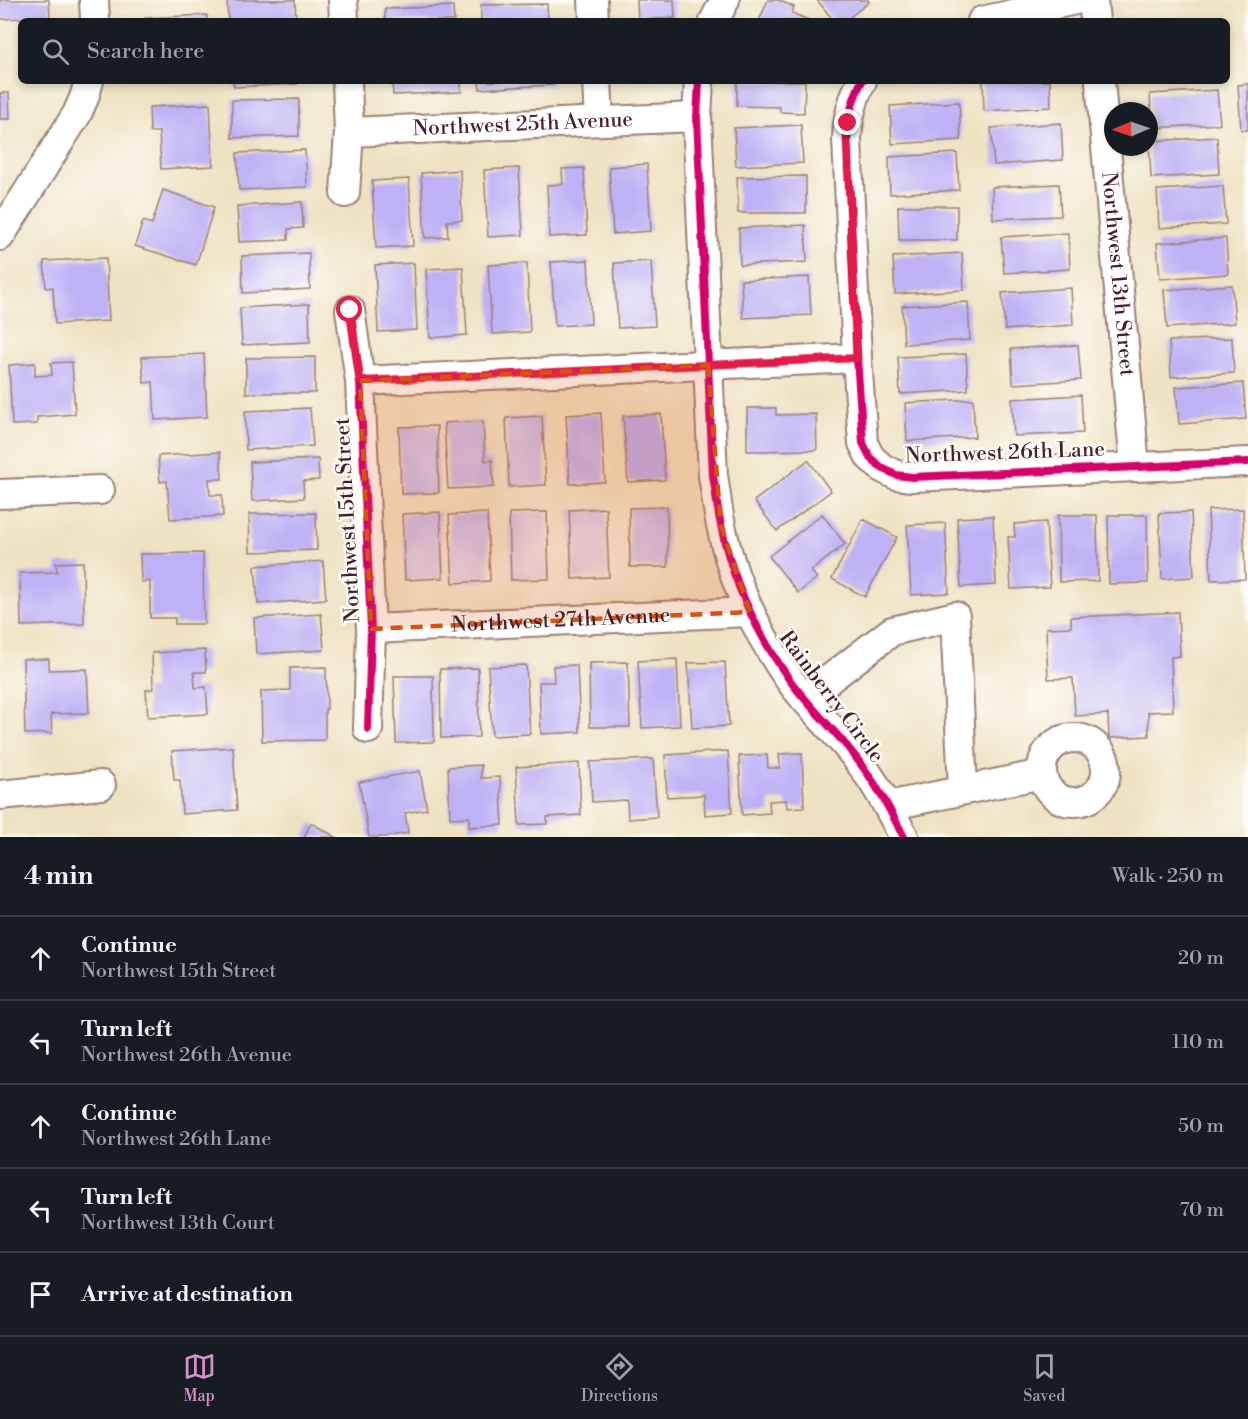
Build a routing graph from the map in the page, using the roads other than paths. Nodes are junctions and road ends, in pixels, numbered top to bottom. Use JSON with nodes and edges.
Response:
{"nodes":[{"id":1,"x":94,"y":0,"type":"edge"},
{"id":2,"x":343,"y":0,"type":"edge"},
{"id":3,"x":593,"y":0,"type":"edge"},
{"id":4,"x":725,"y":0,"type":"edge"},
{"id":5,"x":1075,"y":0,"type":"edge"},
{"id":6,"x":1093,"y":0,"type":"edge"},
{"id":7,"x":95,"y":18,"type":"edge"},
{"id":8,"x":344,"y":18,"type":"edge"},
{"id":9,"x":594,"y":18,"type":"edge"},
{"id":10,"x":716,"y":18,"type":"edge"},
{"id":11,"x":995,"y":18,"type":"edge"},
{"id":12,"x":1095,"y":18,"type":"edge"},
{"id":13,"x":88,"y":84,"type":"edge"},
{"id":14,"x":347,"y":84,"type":"edge"},
{"id":15,"x":597,"y":84,"type":"edge"},
{"id":16,"x":699,"y":84,"type":"edge"},
{"id":17,"x":1100,"y":84,"type":"edge"},
{"id":18,"x":857,"y":94,"type":"edge"},
{"id":19,"x":697,"y":117,"type":"junction"},
{"id":20,"x":598,"y":121,"type":"junction"},
{"id":21,"x":349,"y":132,"type":"junction"},
{"id":22,"x":345,"y":193,"type":"dead end"},
{"id":23,"x":0,"y":236,"type":"edge"},
{"id":24,"x":350,"y":310,"type":"dead end"},
{"id":25,"x":857,"y":358,"type":"junction"},
{"id":26,"x":708,"y":365,"type":"junction"},
{"id":27,"x":360,"y":381,"type":"junction"},
{"id":28,"x":1248,"y":462,"type":"edge"},
{"id":29,"x":1135,"y":466,"type":"junction"},
{"id":30,"x":100,"y":490,"type":"dead end"},
{"id":31,"x":0,"y":495,"type":"edge"},
{"id":32,"x":750,"y":612,"type":"junction"},
{"id":33,"x":371,"y":629,"type":"junction"},
{"id":34,"x":805,"y":698,"type":"junction"},
{"id":35,"x":368,"y":729,"type":"dead end"},
{"id":36,"x":1042,"y":774,"type":"dead end"},
{"id":37,"x":102,"y":785,"type":"dead end"},
{"id":38,"x":963,"y":790,"type":"junction"},
{"id":39,"x":0,"y":795,"type":"edge"},
{"id":40,"x":888,"y":806,"type":"junction"},
{"id":41,"x":904,"y":837,"type":"edge"}],
"edges":[{"from":1,"to":7,"type":"street"},
{"from":2,"to":8,"type":"street"},
{"from":3,"to":9,"type":"street"},
{"from":4,"to":10,"type":"street"},
{"from":5,"to":11,"type":"street"},
{"from":6,"to":12,"type":"street"},
{"from":13,"to":23,"type":"street"},
{"from":14,"to":21,"type":"street"},
{"from":15,"to":20,"type":"street"},
{"from":16,"to":19,"type":"street","name":"Rainberry Circle"},
{"from":17,"to":29,"type":"street","name":"Northwest 13th Street"},
{"from":18,"to":25,"type":"street","name":"Northwest 26th Lane"},
{"from":19,"to":20,"type":"street","name":"Northwest 25th Avenue"},
{"from":19,"to":26,"type":"street","name":"Rainberry Circle"},
{"from":20,"to":21,"type":"street","name":"Northwest 25th Avenue"},
{"from":21,"to":22,"type":"street"},
{"from":24,"to":27,"type":"street","name":"Northwest 15th Street"},
{"from":25,"to":26,"type":"street"},
{"from":25,"to":29,"type":"street","name":"Northwest 26th Lane"},
{"from":26,"to":27,"type":"street"},
{"from":26,"to":32,"type":"street","name":"Rainberry Circle"},
{"from":27,"to":33,"type":"street","name":"Northwest 15th Street"},
{"from":28,"to":29,"type":"street","name":"Northwest 26th Lane"},
{"from":30,"to":31,"type":"street"},
{"from":32,"to":33,"type":"street","name":"Northwest 27th Avenue"},
{"from":32,"to":34,"type":"street","name":"Rainberry Circle"},
{"from":33,"to":35,"type":"street","name":"Northwest 15th Street"},
{"from":34,"to":38,"type":"street"},
{"from":34,"to":40,"type":"street","name":"Rainberry Circle"},
{"from":36,"to":38,"type":"street"},
{"from":37,"to":39,"type":"street"},
{"from":38,"to":40,"type":"street"},
{"from":40,"to":41,"type":"street","name":"Rainberry Circle"}]}
